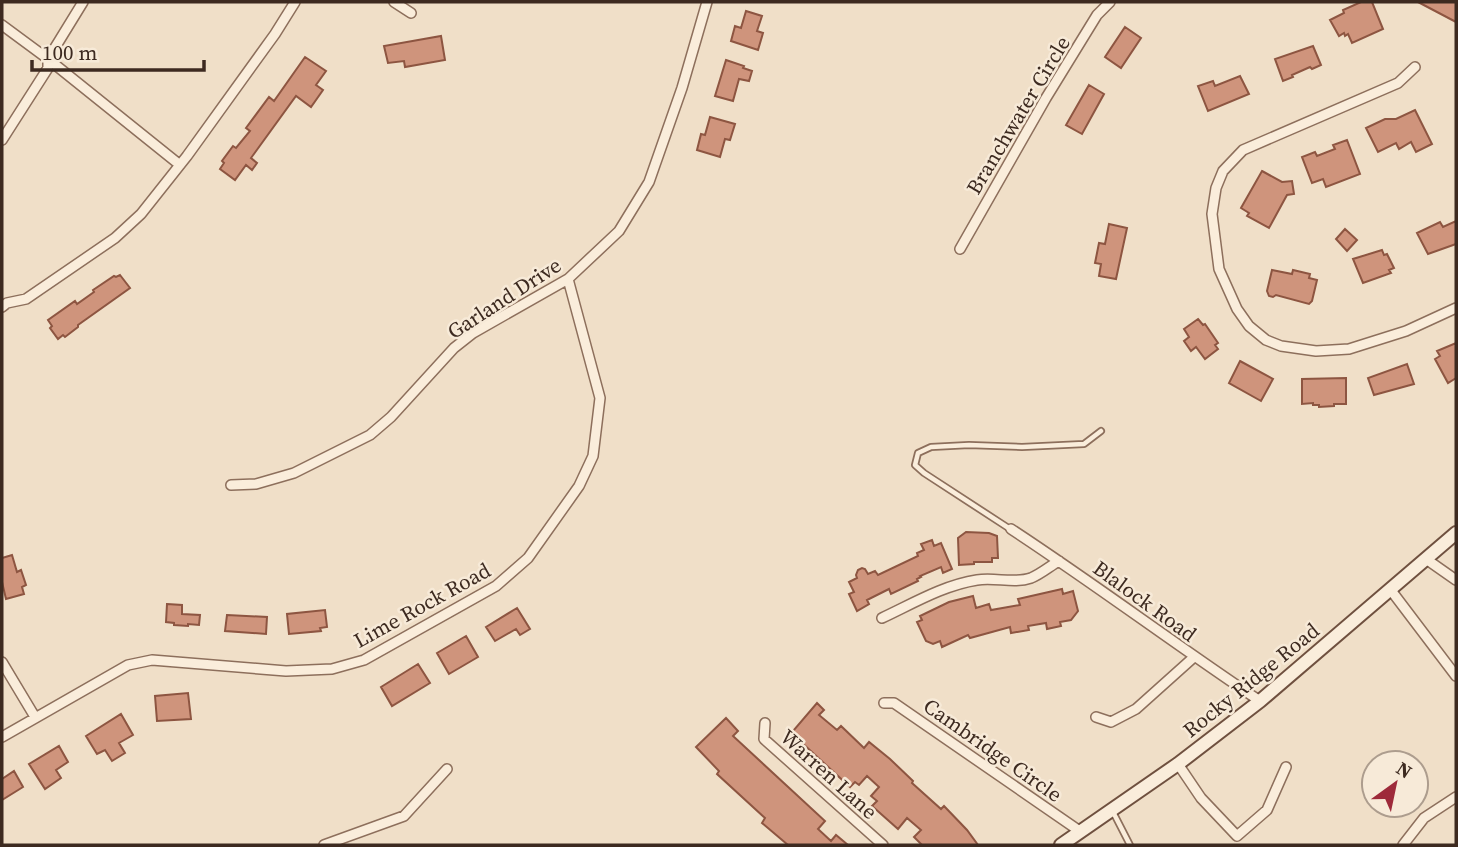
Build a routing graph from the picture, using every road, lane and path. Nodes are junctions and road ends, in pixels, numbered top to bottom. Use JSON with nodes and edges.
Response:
{"nodes":[{"id":1,"x":83,"y":2,"type":"edge"},
{"id":2,"x":295,"y":2,"type":"edge"},
{"id":3,"x":394,"y":2,"type":"edge"},
{"id":4,"x":707,"y":2,"type":"edge"},
{"id":5,"x":1110,"y":2,"type":"edge"},
{"id":6,"x":411,"y":13,"type":"dead end"},
{"id":7,"x":2,"y":25,"type":"edge"},
{"id":8,"x":48,"y":59,"type":"junction"},
{"id":9,"x":1415,"y":67,"type":"dead end"},
{"id":10,"x":2,"y":140,"type":"edge"},
{"id":11,"x":180,"y":165,"type":"junction"},
{"id":12,"x":960,"y":249,"type":"dead end"},
{"id":13,"x":568,"y":279,"type":"junction"},
{"id":14,"x":2,"y":307,"type":"edge"},
{"id":15,"x":1456,"y":308,"type":"edge"},
{"id":16,"x":1101,"y":430,"type":"dead end"},
{"id":17,"x":231,"y":485,"type":"dead end"},
{"id":18,"x":1010,"y":529,"type":"joint"},
{"id":19,"x":1456,"y":533,"type":"edge"},
{"id":20,"x":1426,"y":559,"type":"junction"},
{"id":21,"x":1059,"y":561,"type":"junction"},
{"id":22,"x":1456,"y":580,"type":"edge"},
{"id":23,"x":1390,"y":589,"type":"junction"},
{"id":24,"x":882,"y":618,"type":"dead end"},
{"id":25,"x":1194,"y":657,"type":"junction"},
{"id":26,"x":2,"y":662,"type":"edge"},
{"id":27,"x":1456,"y":676,"type":"edge"},
{"id":28,"x":1260,"y":701,"type":"junction"},
{"id":29,"x":884,"y":703,"type":"dead end"},
{"id":30,"x":34,"y":717,"type":"junction"},
{"id":31,"x":1096,"y":717,"type":"dead end"},
{"id":32,"x":765,"y":723,"type":"dead end"},
{"id":33,"x":2,"y":737,"type":"edge"},
{"id":34,"x":1178,"y":764,"type":"junction"},
{"id":35,"x":1286,"y":767,"type":"dead end"},
{"id":36,"x":447,"y":769,"type":"dead end"},
{"id":37,"x":1456,"y":797,"type":"edge"},
{"id":38,"x":1112,"y":809,"type":"junction"},
{"id":39,"x":1081,"y":832,"type":"junction"},
{"id":40,"x":324,"y":845,"type":"edge"},
{"id":41,"x":883,"y":845,"type":"edge"},
{"id":42,"x":1061,"y":845,"type":"edge"},
{"id":43,"x":1130,"y":845,"type":"edge"},
{"id":44,"x":1403,"y":845,"type":"edge"}],
"edges":[{"from":1,"to":8,"type":"street"},
{"from":2,"to":11,"type":"street"},
{"from":3,"to":6,"type":"street"},
{"from":4,"to":13,"type":"street","name":"Garland Drive"},
{"from":5,"to":12,"type":"street","name":"Branchwater Circle"},
{"from":7,"to":8,"type":"street"},
{"from":8,"to":10,"type":"street"},
{"from":8,"to":11,"type":"street"},
{"from":9,"to":15,"type":"street"},
{"from":11,"to":14,"type":"street"},
{"from":13,"to":17,"type":"street","name":"Garland Drive"},
{"from":13,"to":30,"type":"street","name":"Lime Rock Road"},
{"from":16,"to":18,"type":"lane"},
{"from":18,"to":21,"type":"street","name":"Blalock Road"},
{"from":19,"to":20,"type":"main road","name":"Rocky Ridge Road"},
{"from":20,"to":22,"type":"street"},
{"from":20,"to":23,"type":"main road","name":"Rocky Ridge Road"},
{"from":21,"to":24,"type":"street"},
{"from":21,"to":25,"type":"street","name":"Blalock Road"},
{"from":23,"to":27,"type":"street"},
{"from":23,"to":28,"type":"main road","name":"Rocky Ridge Road"},
{"from":25,"to":28,"type":"street","name":"Blalock Road"},
{"from":25,"to":31,"type":"street"},
{"from":26,"to":30,"type":"street"},
{"from":28,"to":34,"type":"main road","name":"Rocky Ridge Road"},
{"from":29,"to":39,"type":"street","name":"Cambridge Circle"},
{"from":30,"to":33,"type":"street","name":"Lime Rock Road"},
{"from":32,"to":41,"type":"street","name":"Warren Lane"},
{"from":34,"to":35,"type":"street"},
{"from":34,"to":38,"type":"main road","name":"Rocky Ridge Road"},
{"from":36,"to":40,"type":"street"},
{"from":37,"to":44,"type":"street"},
{"from":38,"to":39,"type":"main road","name":"Rocky Ridge Road"},
{"from":38,"to":43,"type":"lane"},
{"from":39,"to":42,"type":"main road","name":"Rocky Ridge Road"}]}
